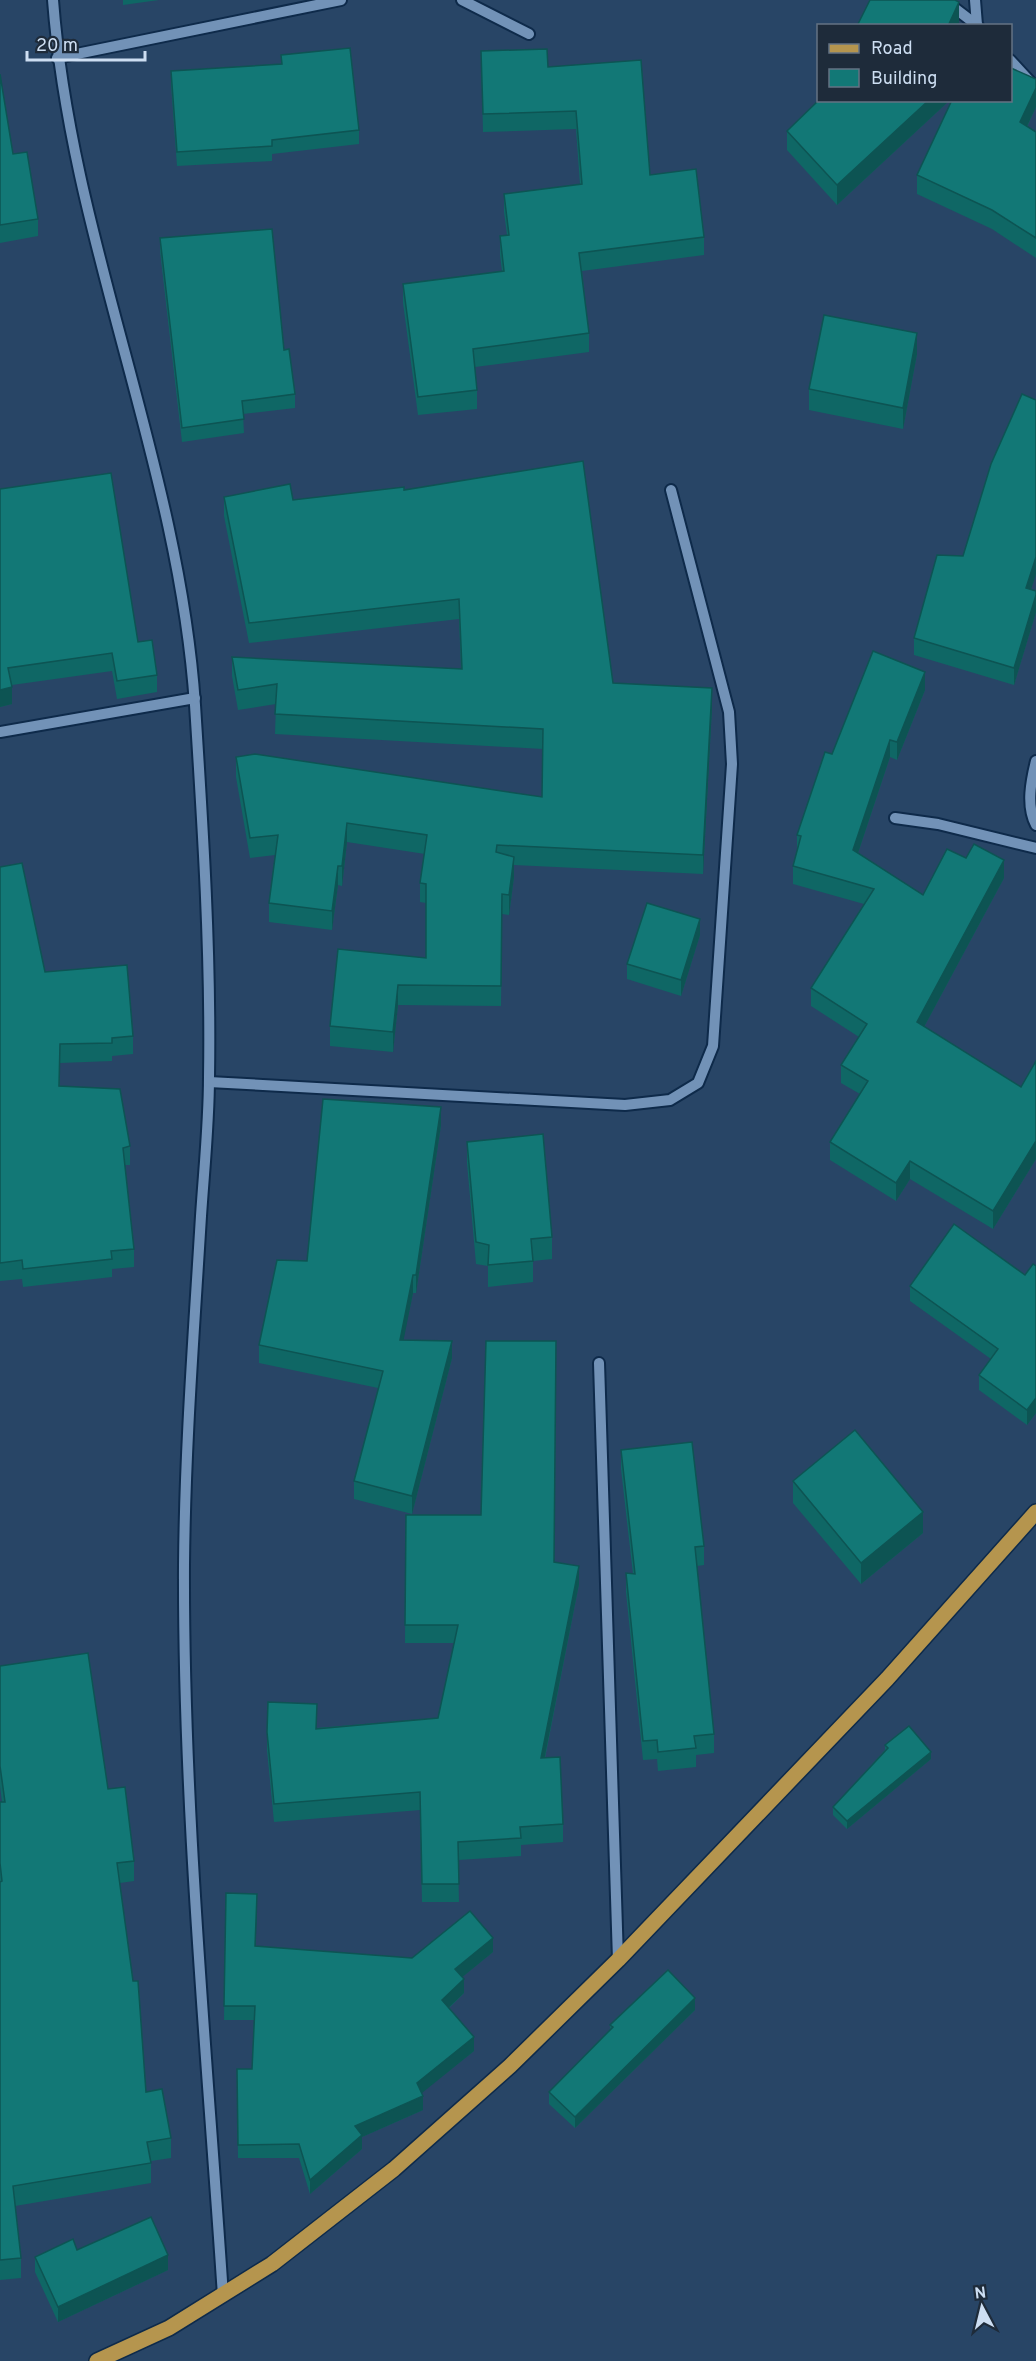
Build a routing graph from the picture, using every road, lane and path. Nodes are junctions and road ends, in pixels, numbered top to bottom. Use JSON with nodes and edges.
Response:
{"nodes":[{"id":1,"x":53,"y":0,"type":"edge"},
{"id":2,"x":341,"y":0,"type":"edge"},
{"id":3,"x":462,"y":0,"type":"edge"},
{"id":4,"x":944,"y":0,"type":"edge"},
{"id":5,"x":975,"y":0,"type":"edge"},
{"id":6,"x":977,"y":24,"type":"edge"},
{"id":7,"x":978,"y":24,"type":"edge"},
{"id":8,"x":529,"y":34,"type":"dead end"},
{"id":9,"x":57,"y":58,"type":"junction"},
{"id":10,"x":1012,"y":61,"type":"edge"},
{"id":11,"x":1036,"y":88,"type":"edge"},
{"id":12,"x":671,"y":490,"type":"dead end"},
{"id":13,"x":195,"y":698,"type":"junction"},
{"id":14,"x":0,"y":732,"type":"edge"},
{"id":15,"x":1036,"y":761,"type":"edge"},
{"id":16,"x":895,"y":818,"type":"dead end"},
{"id":17,"x":1036,"y":825,"type":"edge"},
{"id":18,"x":1036,"y":848,"type":"edge"},
{"id":19,"x":209,"y":1082,"type":"junction"},
{"id":20,"x":599,"y":1363,"type":"dead end"},
{"id":21,"x":1036,"y":1512,"type":"edge"},
{"id":22,"x":618,"y":1960,"type":"junction"},
{"id":23,"x":224,"y":2296,"type":"junction"},
{"id":24,"x":97,"y":2361,"type":"edge"}],
"edges":[{"from":1,"to":9,"type":"street"},
{"from":2,"to":9,"type":"street"},
{"from":3,"to":8,"type":"street"},
{"from":4,"to":6,"type":"street"},
{"from":5,"to":7,"type":"street"},
{"from":9,"to":13,"type":"street"},
{"from":10,"to":11,"type":"street"},
{"from":12,"to":19,"type":"street"},
{"from":13,"to":14,"type":"street"},
{"from":13,"to":19,"type":"street"},
{"from":15,"to":17,"type":"street"},
{"from":16,"to":18,"type":"street"},
{"from":19,"to":23,"type":"street"},
{"from":20,"to":22,"type":"street"},
{"from":21,"to":22,"type":"main road"},
{"from":22,"to":23,"type":"main road"},
{"from":23,"to":24,"type":"main road"}]}
